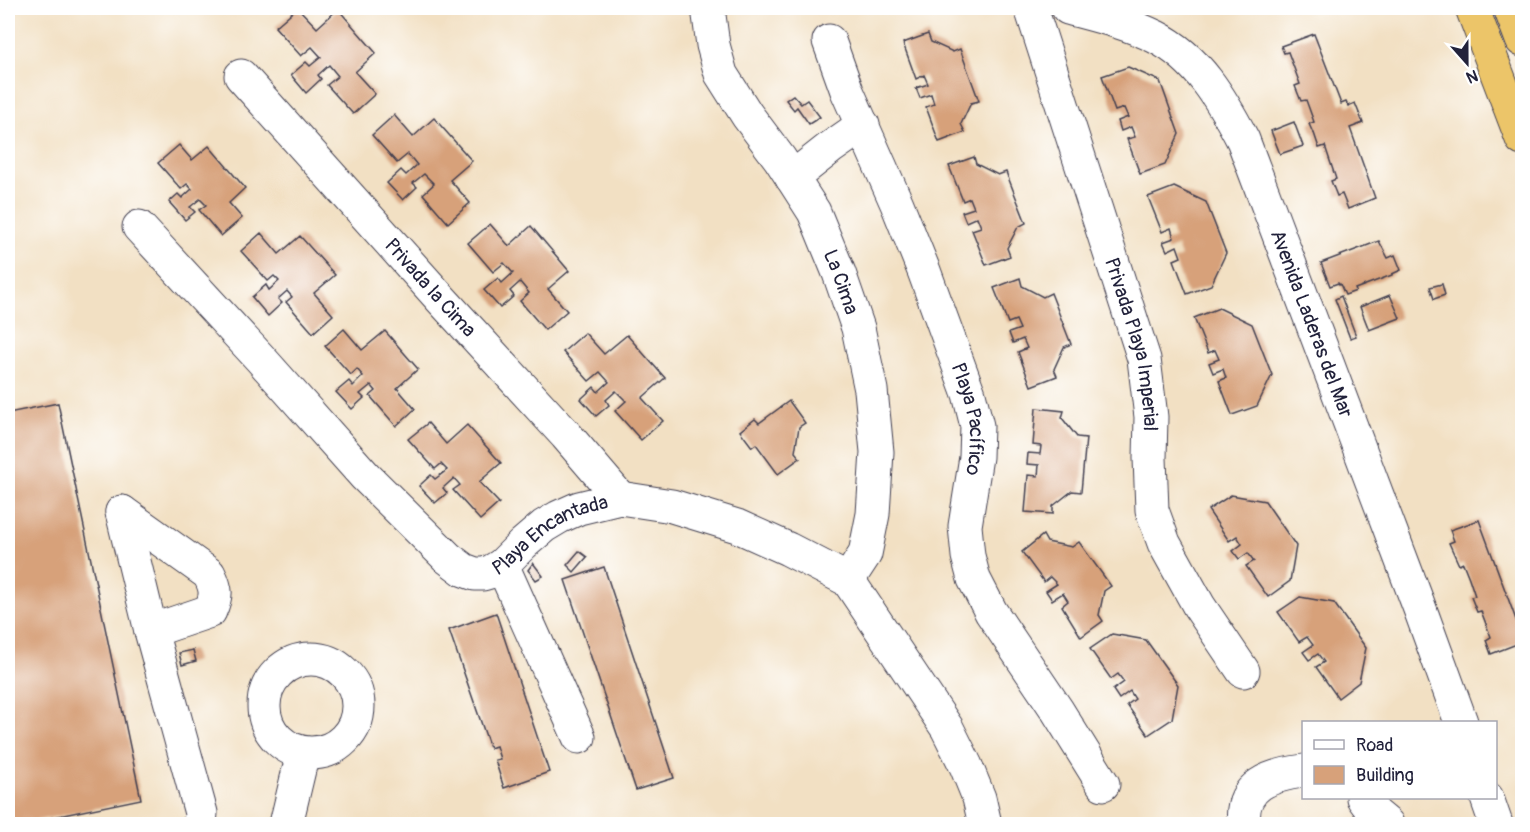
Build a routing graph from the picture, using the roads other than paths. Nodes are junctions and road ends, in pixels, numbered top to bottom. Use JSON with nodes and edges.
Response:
{"nodes":[{"id":1,"x":708,"y":8,"type":"edge"},
{"id":2,"x":1031,"y":8,"type":"edge"},
{"id":3,"x":1068,"y":8,"type":"edge"},
{"id":4,"x":1473,"y":8,"type":"edge"},
{"id":5,"x":1510,"y":8,"type":"edge"},
{"id":6,"x":1522,"y":40,"type":"edge"},
{"id":7,"x":829,"y":41,"type":"dead end"},
{"id":8,"x":241,"y":76,"type":"dead end"},
{"id":9,"x":863,"y":125,"type":"junction"},
{"id":10,"x":1522,"y":139,"type":"edge"},
{"id":11,"x":792,"y":178,"type":"junction"},
{"id":12,"x":139,"y":227,"type":"dead end"},
{"id":13,"x":620,"y":498,"type":"junction"},
{"id":14,"x":502,"y":565,"type":"junction"},
{"id":15,"x":848,"y":580,"type":"junction"},
{"id":16,"x":151,"y":631,"type":"dead end"},
{"id":17,"x":1244,"y":671,"type":"dead end"},
{"id":18,"x":1460,"y":721,"type":"edge"},
{"id":19,"x":579,"y":737,"type":"dead end"},
{"id":20,"x":303,"y":753,"type":"dead end"},
{"id":21,"x":1302,"y":771,"type":"edge"},
{"id":22,"x":1103,"y":784,"type":"dead end"},
{"id":23,"x":1364,"y":799,"type":"edge"},
{"id":24,"x":200,"y":825,"type":"edge"},
{"id":25,"x":286,"y":825,"type":"edge"},
{"id":26,"x":985,"y":825,"type":"edge"},
{"id":27,"x":1245,"y":825,"type":"edge"},
{"id":28,"x":1387,"y":825,"type":"edge"}],
"edges":[{"from":1,"to":11,"type":"street","name":"La Cima"},
{"from":2,"to":17,"type":"street","name":"Privada Playa Imperial"},
{"from":3,"to":18,"type":"street","name":"Avenida Laderas del Mar"},
{"from":4,"to":10,"type":"highway"},
{"from":5,"to":6,"type":"highway"},
{"from":7,"to":9,"type":"street","name":"Playa Pacífico"},
{"from":8,"to":13,"type":"street","name":"Privada la Cima"},
{"from":9,"to":11,"type":"street"},
{"from":9,"to":22,"type":"street","name":"Playa Pacífico"},
{"from":11,"to":15,"type":"street","name":"La Cima"},
{"from":12,"to":14,"type":"street","name":"Playa Encantada"},
{"from":13,"to":14,"type":"street","name":"Playa Encantada"},
{"from":13,"to":15,"type":"street","name":"Playa Encantada"},
{"from":14,"to":19,"type":"street"},
{"from":15,"to":26,"type":"street","name":"Playa Encantada"},
{"from":16,"to":24,"type":"street"},
{"from":20,"to":25,"type":"street"},
{"from":21,"to":27,"type":"street"},
{"from":23,"to":28,"type":"street"}]}
